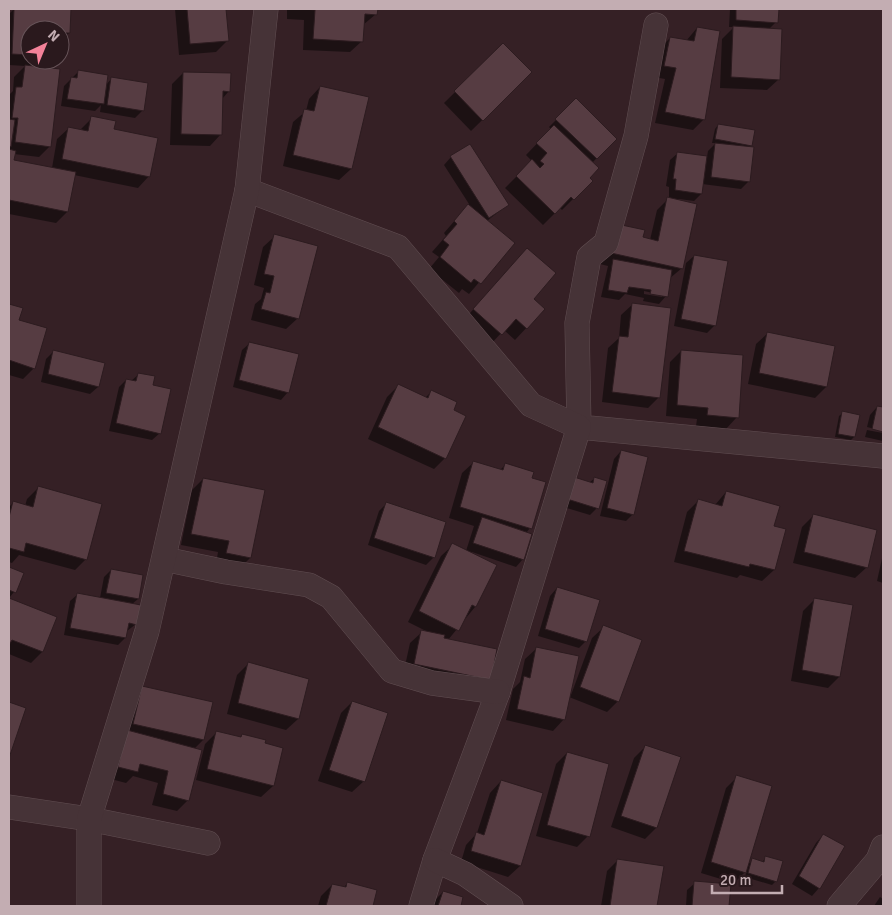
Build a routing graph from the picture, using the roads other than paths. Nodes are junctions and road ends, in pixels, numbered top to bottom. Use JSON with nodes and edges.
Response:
{"nodes":[{"id":1,"x":266,"y":9,"type":"edge"},
{"id":2,"x":656,"y":25,"type":"dead end"},
{"id":3,"x":247,"y":190,"type":"junction"},
{"id":4,"x":579,"y":427,"type":"junction"},
{"id":5,"x":883,"y":456,"type":"edge"},
{"id":6,"x":164,"y":559,"type":"junction"},
{"id":7,"x":498,"y":692,"type":"junction"},
{"id":8,"x":9,"y":806,"type":"edge"},
{"id":9,"x":89,"y":819,"type":"junction"},
{"id":10,"x":208,"y":843,"type":"dead end"},
{"id":11,"x":883,"y":847,"type":"edge"},
{"id":12,"x":435,"y":860,"type":"junction"},
{"id":13,"x":88,"y":906,"type":"edge"},
{"id":14,"x":420,"y":906,"type":"edge"},
{"id":15,"x":511,"y":906,"type":"edge"},
{"id":16,"x":839,"y":906,"type":"edge"}],
"edges":[{"from":1,"to":3,"type":"street"},
{"from":2,"to":4,"type":"street"},
{"from":3,"to":4,"type":"street"},
{"from":3,"to":6,"type":"street"},
{"from":4,"to":5,"type":"street"},
{"from":4,"to":7,"type":"street"},
{"from":6,"to":7,"type":"street"},
{"from":6,"to":9,"type":"street"},
{"from":7,"to":12,"type":"street"},
{"from":8,"to":9,"type":"street"},
{"from":9,"to":10,"type":"street"},
{"from":9,"to":13,"type":"street"},
{"from":11,"to":16,"type":"street"},
{"from":12,"to":14,"type":"street"},
{"from":12,"to":15,"type":"street"}]}
